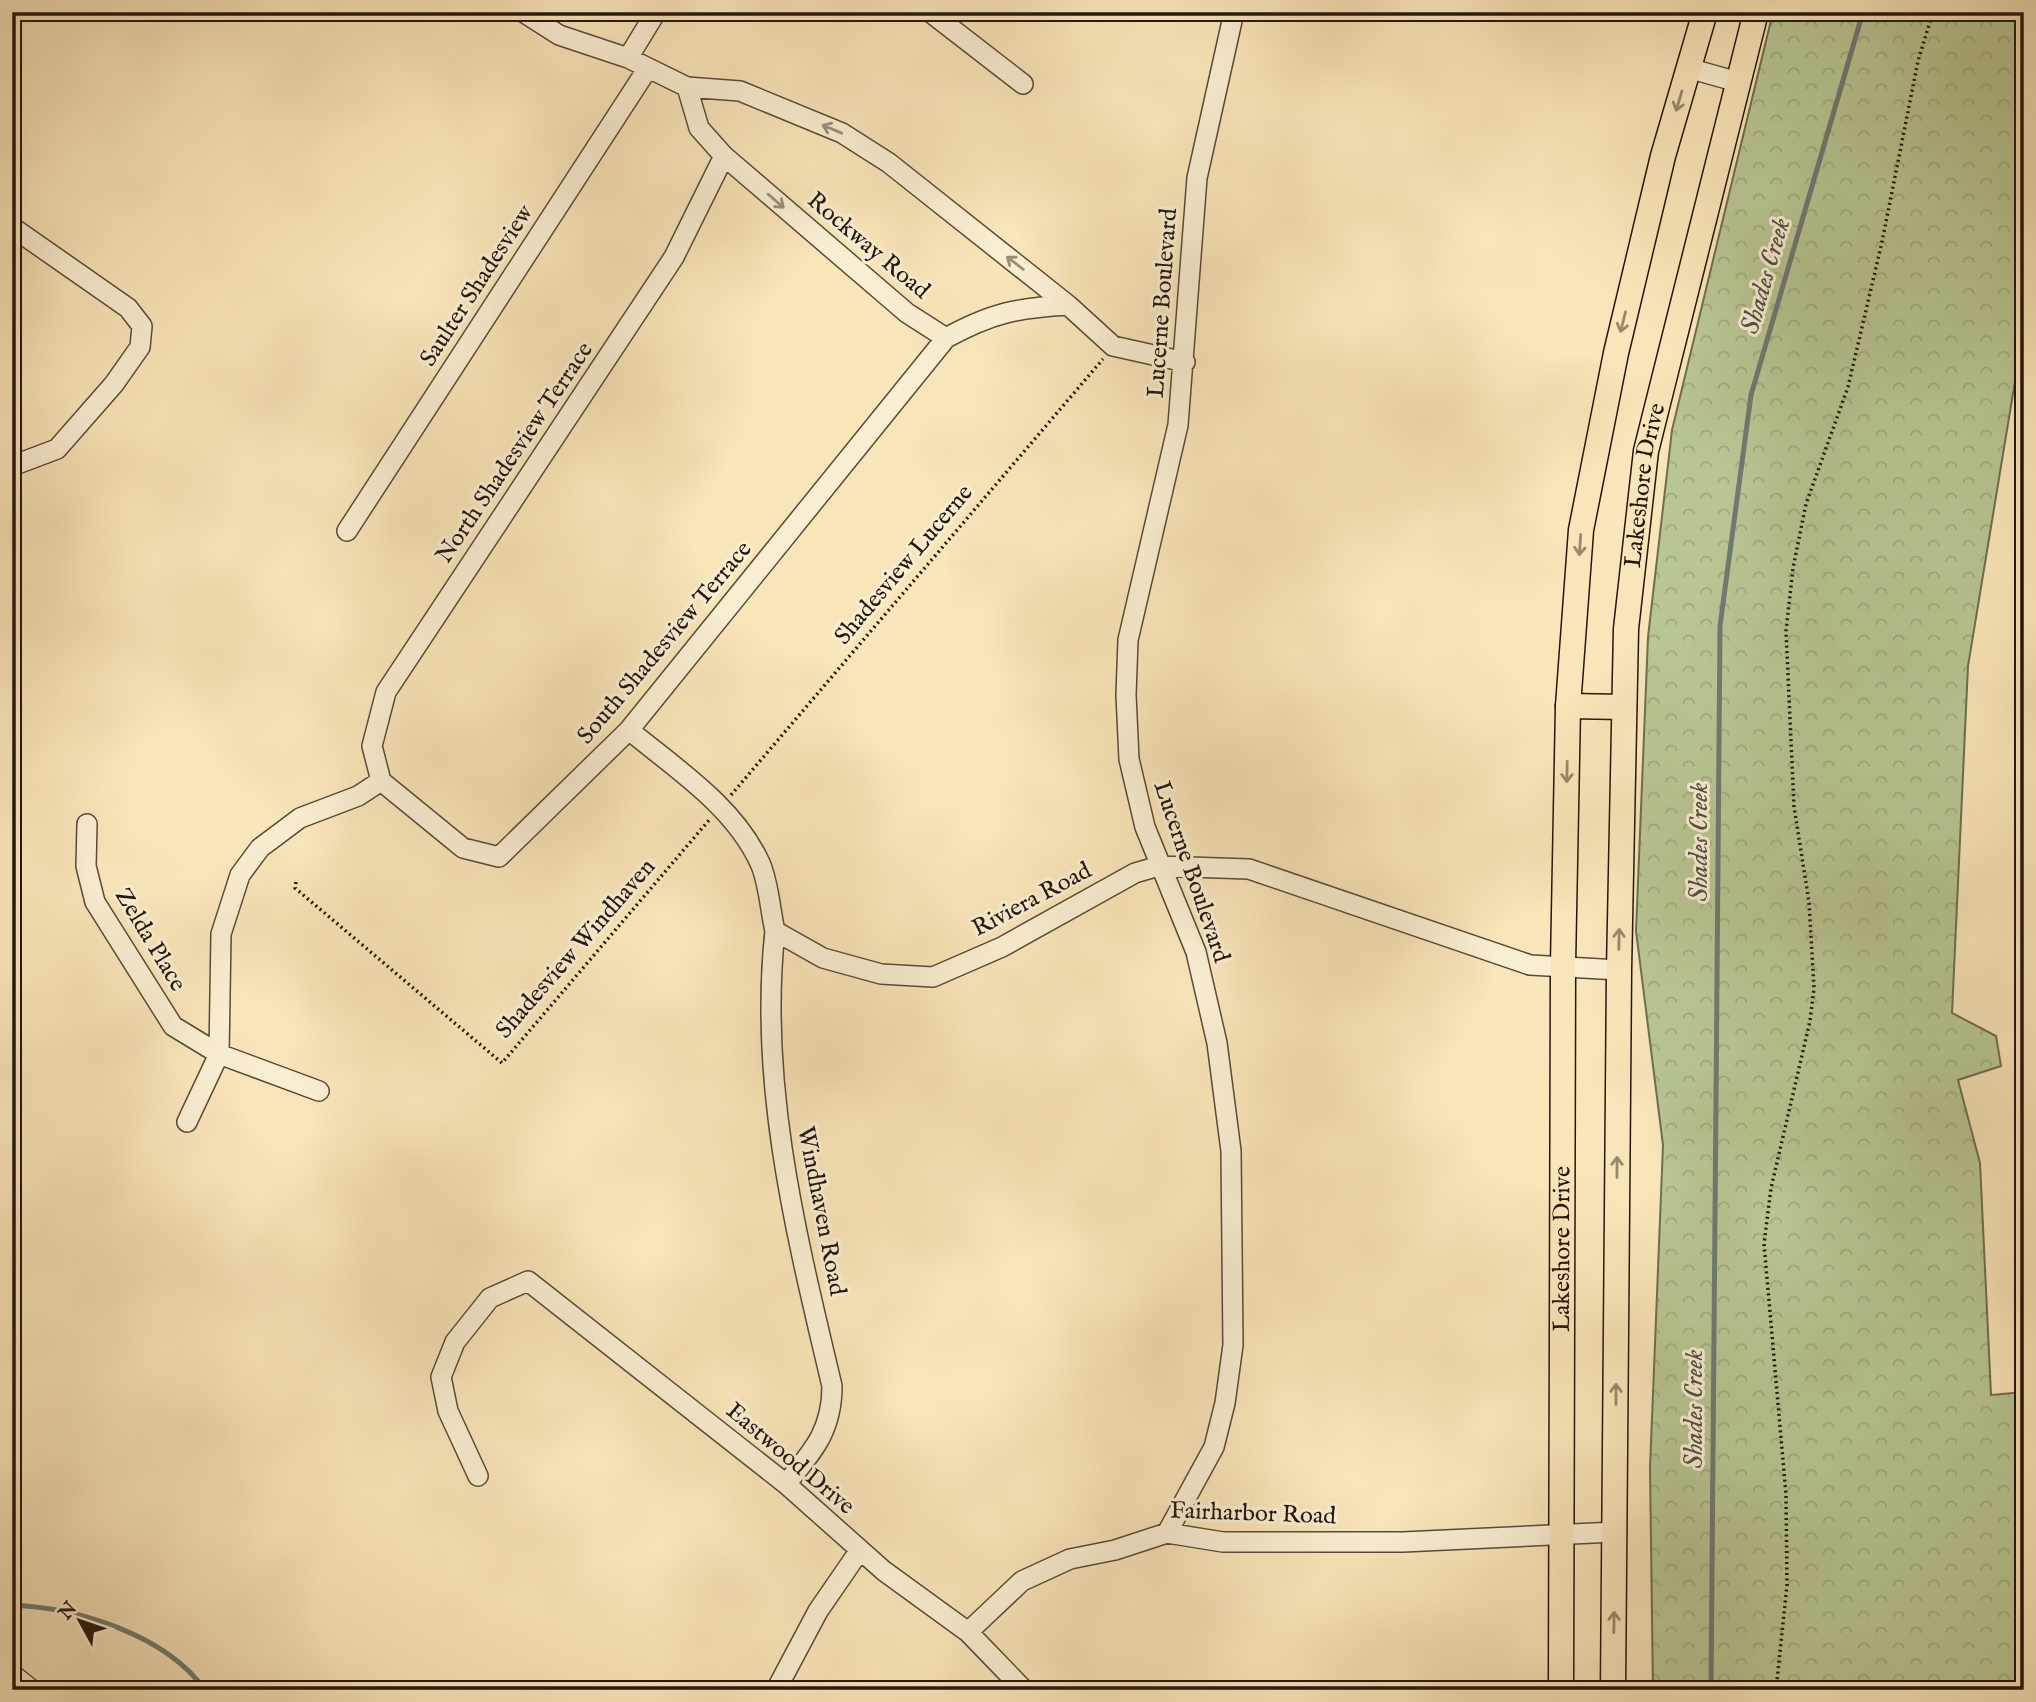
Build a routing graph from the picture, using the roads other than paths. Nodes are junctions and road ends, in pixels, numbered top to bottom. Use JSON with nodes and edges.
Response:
{"nodes":[{"id":1,"x":523,"y":12,"type":"edge"},
{"id":2,"x":656,"y":12,"type":"edge"},
{"id":3,"x":930,"y":12,"type":"edge"},
{"id":4,"x":1234,"y":12,"type":"edge"},
{"id":5,"x":1705,"y":12,"type":"edge"},
{"id":6,"x":1756,"y":12,"type":"edge"},
{"id":7,"x":628,"y":58,"type":"junction"},
{"id":8,"x":648,"y":68,"type":"junction"},
{"id":9,"x":1688,"y":68,"type":"junction"},
{"id":10,"x":1738,"y":82,"type":"junction"},
{"id":11,"x":1023,"y":84,"type":"dead end"},
{"id":12,"x":687,"y":87,"type":"junction"},
{"id":13,"x":724,"y":156,"type":"junction"},
{"id":14,"x":12,"y":227,"type":"edge"},
{"id":15,"x":1068,"y":305,"type":"junction"},
{"id":16,"x":947,"y":338,"type":"junction"},
{"id":17,"x":1185,"y":362,"type":"junction"},
{"id":18,"x":12,"y":466,"type":"edge"},
{"id":19,"x":347,"y":531,"type":"dead end"},
{"id":20,"x":1568,"y":706,"type":"junction"},
{"id":21,"x":1624,"y":707,"type":"junction"},
{"id":22,"x":629,"y":730,"type":"junction"},
{"id":23,"x":381,"y":781,"type":"junction"},
{"id":24,"x":87,"y":824,"type":"dead end"},
{"id":25,"x":1159,"y":866,"type":"junction"},
{"id":26,"x":775,"y":932,"type":"junction"},
{"id":27,"x":1563,"y":965,"type":"junction"},
{"id":28,"x":1619,"y":970,"type":"junction"},
{"id":29,"x":219,"y":1054,"type":"junction"},
{"id":30,"x":319,"y":1091,"type":"dead end"},
{"id":31,"x":187,"y":1122,"type":"dead end"},
{"id":32,"x":478,"y":1476,"type":"dead end"},
{"id":33,"x":786,"y":1484,"type":"junction"},
{"id":34,"x":1615,"y":1532,"type":"junction"},
{"id":35,"x":1167,"y":1533,"type":"junction"},
{"id":36,"x":1564,"y":1534,"type":"junction"},
{"id":37,"x":860,"y":1550,"type":"junction"},
{"id":38,"x":968,"y":1632,"type":"junction"},
{"id":39,"x":12,"y":1674,"type":"edge"},
{"id":40,"x":32,"y":1690,"type":"edge"},
{"id":41,"x":776,"y":1690,"type":"edge"},
{"id":42,"x":1024,"y":1690,"type":"edge"},
{"id":43,"x":1561,"y":1690,"type":"edge"},
{"id":44,"x":1613,"y":1690,"type":"edge"}],
"edges":[{"from":1,"to":7,"type":"street"},
{"from":2,"to":7,"type":"street"},
{"from":3,"to":11,"type":"street"},
{"from":4,"to":17,"type":"street","name":"Lucerne Boulevard"},
{"from":5,"to":9,"type":"main road","name":"Lakeshore Drive"},
{"from":6,"to":10,"type":"main road","name":"Lakeshore Drive"},
{"from":7,"to":8,"type":"street"},
{"from":8,"to":12,"type":"street"},
{"from":8,"to":19,"type":"street","name":"Saulter Shadesview"},
{"from":9,"to":10,"type":"street"},
{"from":9,"to":20,"type":"main road","name":"Lakeshore Drive","one_way":true},
{"from":10,"to":21,"type":"main road","name":"Lakeshore Drive"},
{"from":12,"to":13,"type":"street","name":"Rockway Road"},
{"from":15,"to":12,"type":"street","one_way":true},
{"from":13,"to":16,"type":"street","name":"Rockway Road","one_way":true},
{"from":13,"to":23,"type":"street","name":"North Shadesview Terrace"},
{"from":14,"to":18,"type":"street"},
{"from":15,"to":16,"type":"street"},
{"from":15,"to":17,"type":"street"},
{"from":16,"to":22,"type":"street","name":"South Shadesview Terrace"},
{"from":17,"to":25,"type":"street","name":"Lucerne Boulevard"},
{"from":20,"to":21,"type":"main road"},
{"from":20,"to":27,"type":"main road","name":"Lakeshore Drive","one_way":true},
{"from":28,"to":21,"type":"main road","name":"Lakeshore Drive","one_way":true},
{"from":22,"to":23,"type":"street","name":"South Shadesview Terrace"},
{"from":22,"to":26,"type":"street"},
{"from":23,"to":29,"type":"street"},
{"from":24,"to":29,"type":"street","name":"Zelda Place"},
{"from":25,"to":26,"type":"street","name":"Riviera Road"},
{"from":25,"to":27,"type":"street","name":"Riviera Road"},
{"from":25,"to":35,"type":"street","name":"Lucerne Boulevard"},
{"from":26,"to":33,"type":"street","name":"Windhaven Road"},
{"from":27,"to":28,"type":"street"},
{"from":27,"to":36,"type":"main road","name":"Lakeshore Drive"},
{"from":34,"to":28,"type":"main road","name":"Lakeshore Drive","one_way":true},
{"from":29,"to":30,"type":"street","name":"Zelda Place"},
{"from":29,"to":31,"type":"street"},
{"from":32,"to":33,"type":"street","name":"Eastwood Drive"},
{"from":33,"to":37,"type":"street","name":"Eastwood Drive"},
{"from":34,"to":36,"type":"street"},
{"from":44,"to":34,"type":"main road","name":"Lakeshore Drive","one_way":true},
{"from":35,"to":36,"type":"street","name":"Fairharbor Road"},
{"from":35,"to":38,"type":"street","name":"Fairharbor Road"},
{"from":36,"to":43,"type":"main road","name":"Lakeshore Drive"},
{"from":37,"to":38,"type":"street","name":"Eastwood Drive"},
{"from":37,"to":41,"type":"street"},
{"from":38,"to":42,"type":"street","name":"Eastwood Drive"},
{"from":39,"to":40,"type":"street"}]}
